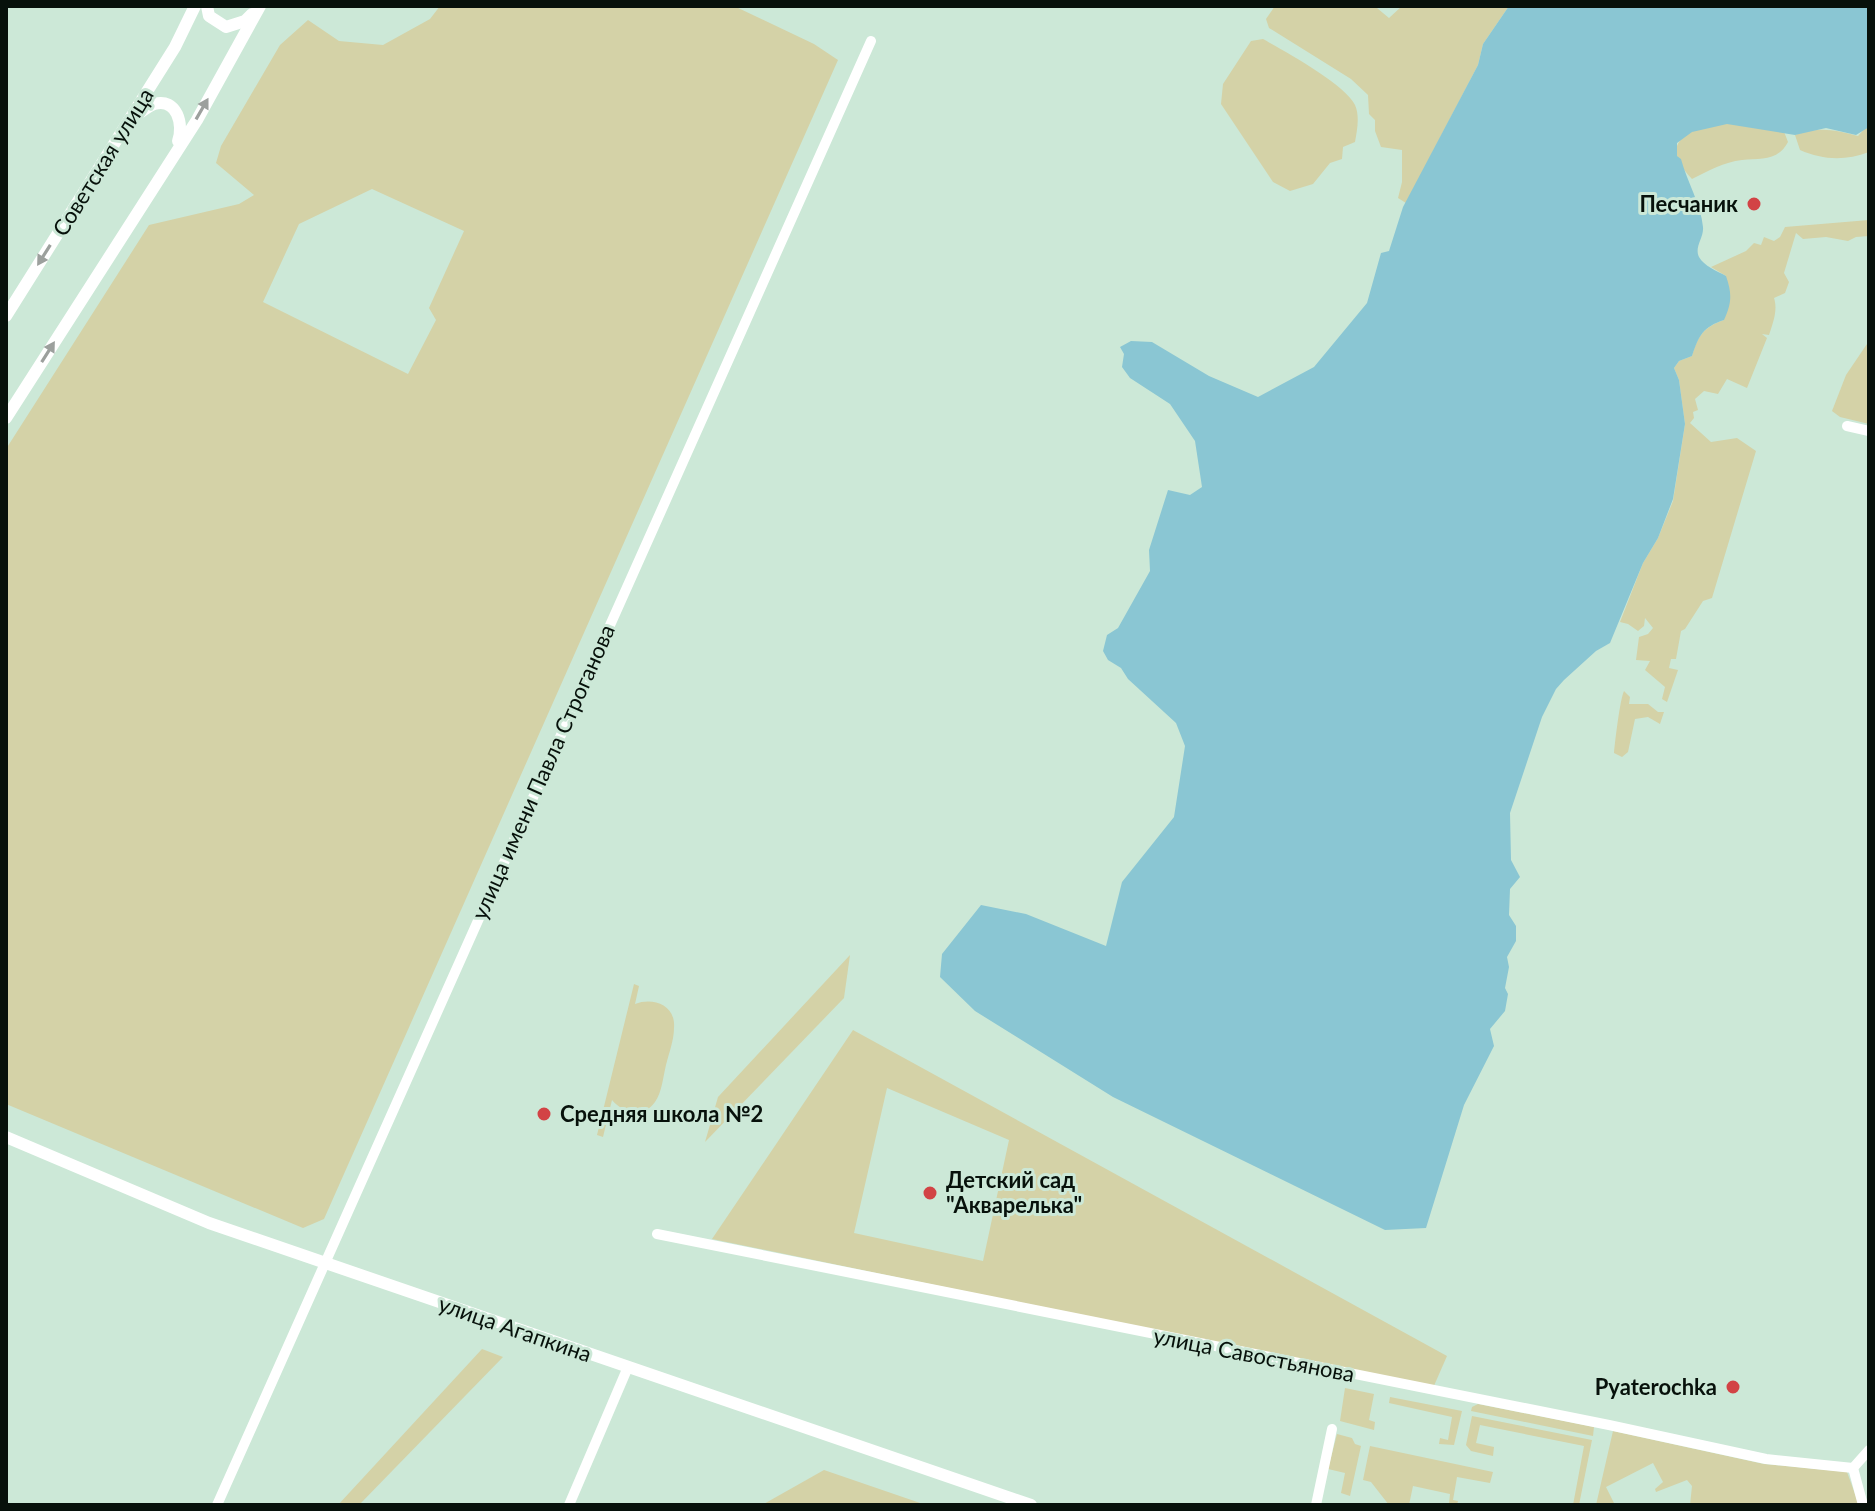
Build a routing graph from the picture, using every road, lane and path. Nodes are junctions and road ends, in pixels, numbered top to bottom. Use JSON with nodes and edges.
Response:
{"nodes":[{"id":1,"x":195,"y":6,"type":"edge"},
{"id":2,"x":207,"y":6,"type":"edge"},
{"id":3,"x":260,"y":7,"type":"edge"},
{"id":4,"x":871,"y":41,"type":"dead end"},
{"id":5,"x":129,"y":121,"type":"junction"},
{"id":6,"x":174,"y":156,"type":"junction"},
{"id":7,"x":6,"y":316,"type":"edge"},
{"id":8,"x":6,"y":418,"type":"edge"},
{"id":9,"x":1847,"y":426,"type":"dead end"},
{"id":10,"x":1869,"y":431,"type":"edge"},
{"id":11,"x":6,"y":1137,"type":"edge"},
{"id":12,"x":657,"y":1234,"type":"dead end"},
{"id":13,"x":324,"y":1264,"type":"junction"},
{"id":14,"x":628,"y":1367,"type":"junction"},
{"id":15,"x":1332,"y":1429,"type":"dead end"},
{"id":16,"x":1869,"y":1450,"type":"edge"},
{"id":17,"x":1853,"y":1468,"type":"junction"},
{"id":18,"x":217,"y":1505,"type":"edge"},
{"id":19,"x":569,"y":1505,"type":"edge"},
{"id":20,"x":1031,"y":1505,"type":"edge"},
{"id":21,"x":1316,"y":1505,"type":"edge"},
{"id":22,"x":1863,"y":1505,"type":"edge"}],
"edges":[{"from":1,"to":5,"type":"main road","name":"Советская улица"},
{"from":2,"to":3,"type":"main road"},
{"from":6,"to":3,"type":"main road","one_way":true},
{"from":4,"to":13,"type":"street","name":"улица имени Павла Строганова"},
{"from":5,"to":6,"type":"main road"},
{"from":5,"to":7,"type":"main road","name":"Советская улица","one_way":true},
{"from":8,"to":6,"type":"main road","one_way":true},
{"from":9,"to":10,"type":"street"},
{"from":11,"to":13,"type":"main road","name":"улица Агапкина"},
{"from":12,"to":17,"type":"street","name":"улица Савостьянова"},
{"from":13,"to":14,"type":"main road","name":"улица Агапкина"},
{"from":13,"to":18,"type":"street","name":"улица имени Павла Строганова"},
{"from":14,"to":19,"type":"street"},
{"from":14,"to":20,"type":"main road","name":"улица Агапкина"},
{"from":15,"to":21,"type":"street"},
{"from":16,"to":17,"type":"street"},
{"from":17,"to":22,"type":"street"}]}
